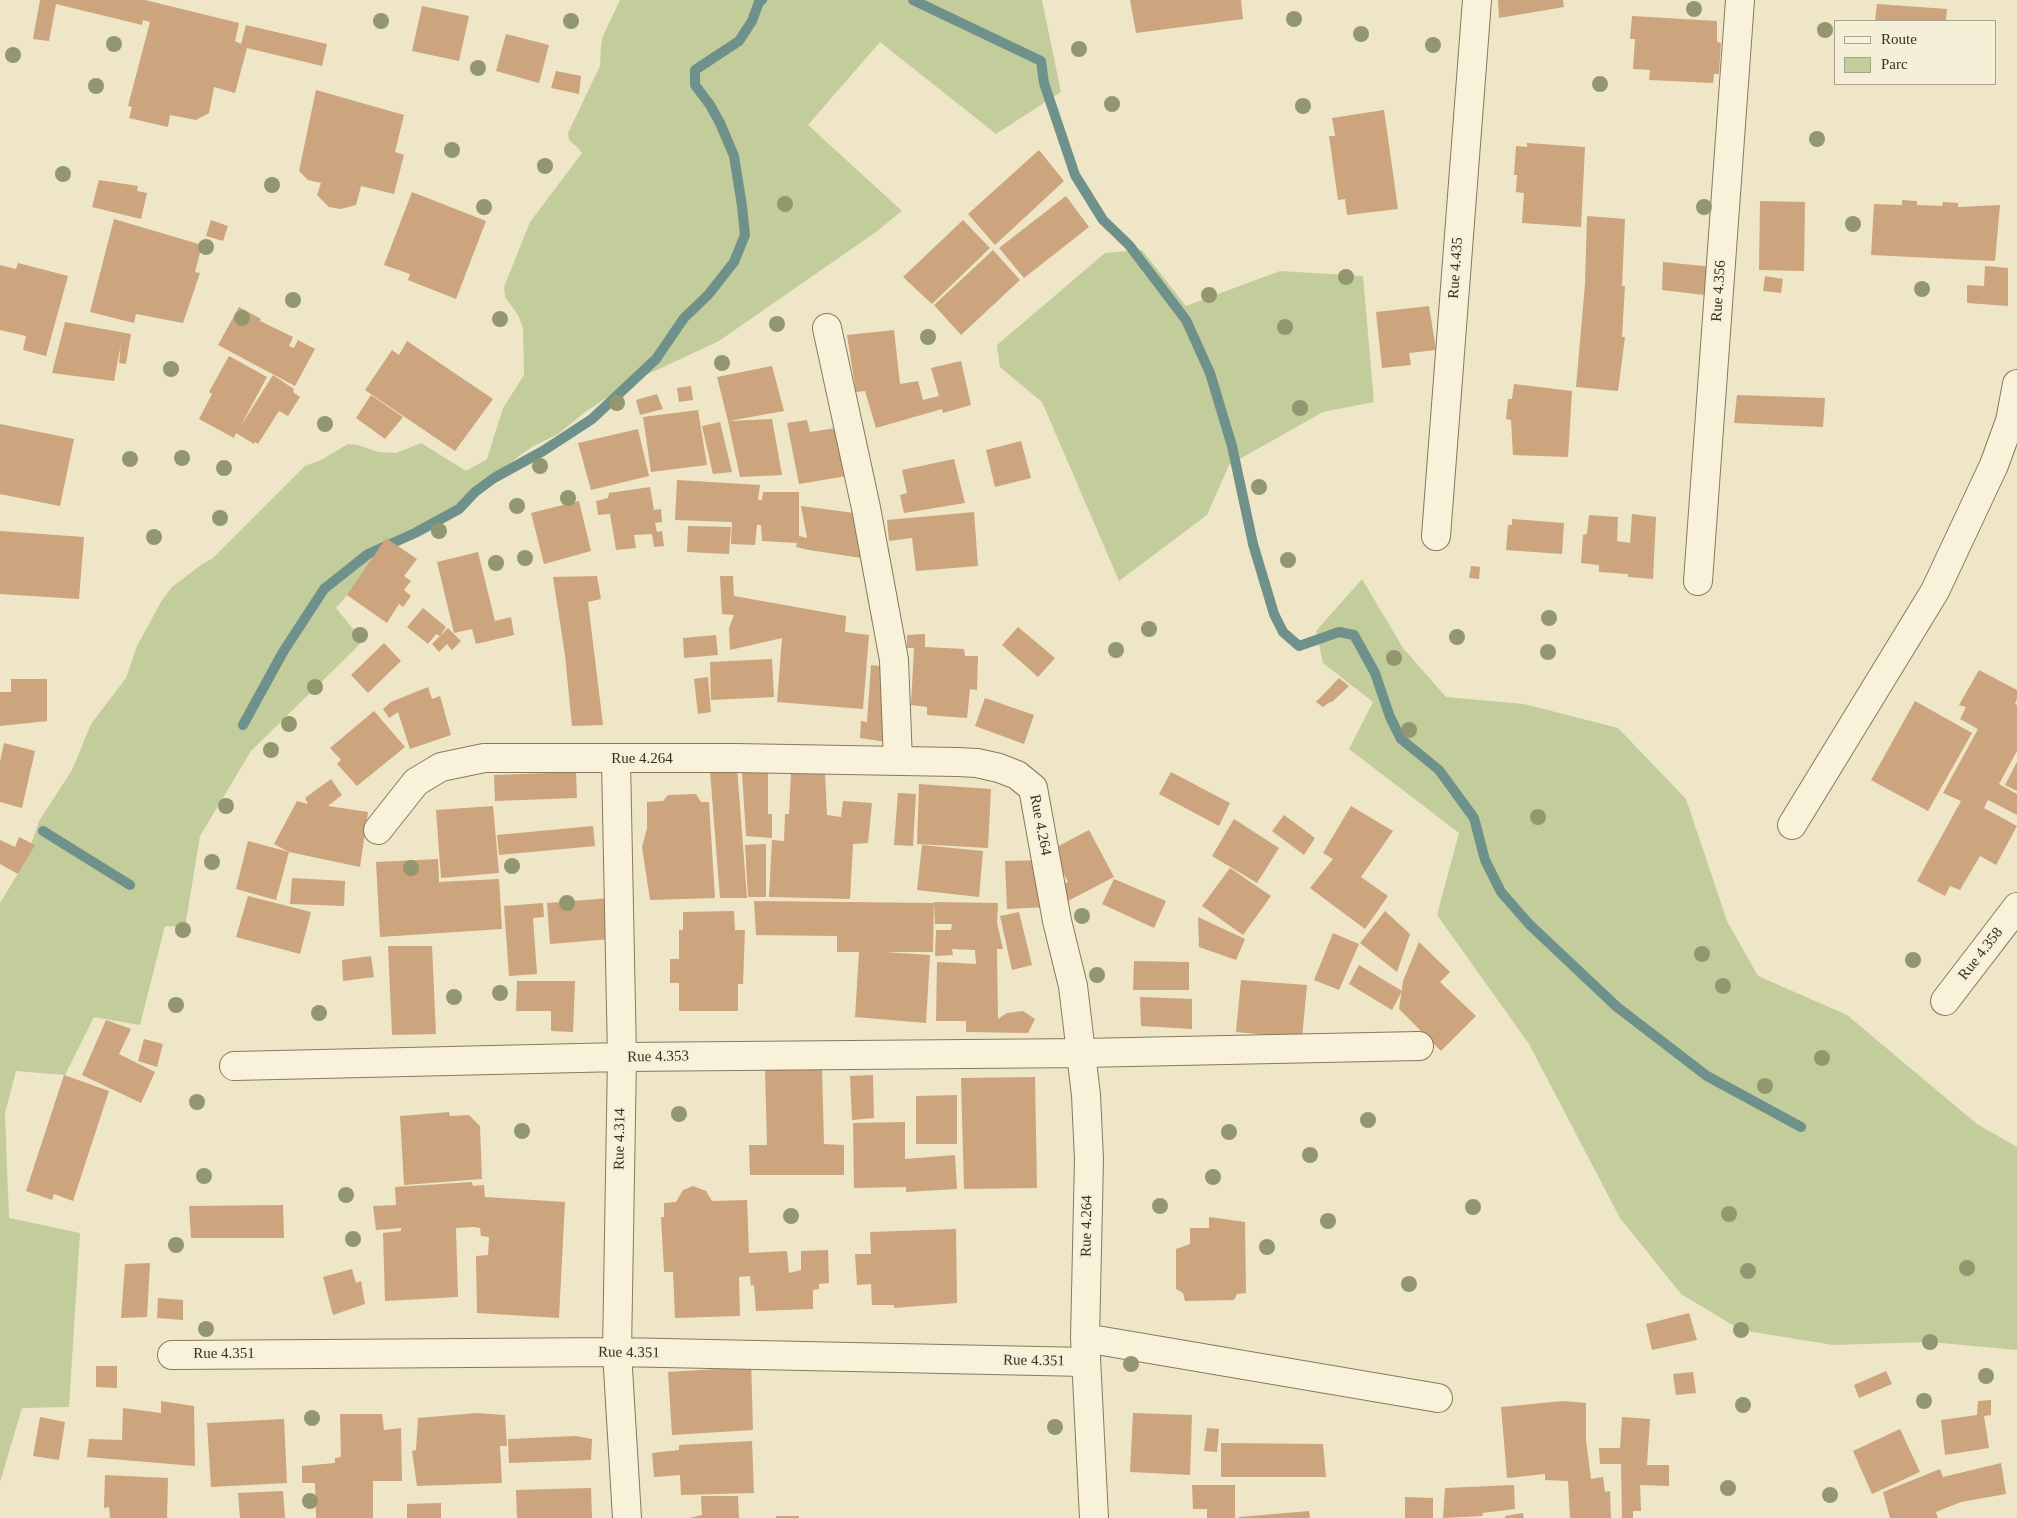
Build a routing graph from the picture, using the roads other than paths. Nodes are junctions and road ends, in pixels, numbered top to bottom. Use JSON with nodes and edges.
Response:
{"nodes":[{"id":1,"x":1477,"y":0,"type":"edge"},
{"id":2,"x":1740,"y":0,"type":"edge"},
{"id":3,"x":827,"y":328,"type":"dead end"},
{"id":4,"x":2017,"y":384,"type":"edge"},
{"id":5,"x":1436,"y":536,"type":"dead end"},
{"id":6,"x":1698,"y":581,"type":"dead end"},
{"id":7,"x":616,"y":760,"type":"junction"},
{"id":8,"x":898,"y":761,"type":"junction"},
{"id":9,"x":1792,"y":825,"type":"dead end"},
{"id":10,"x":378,"y":830,"type":"dead end"},
{"id":11,"x":2017,"y":907,"type":"edge"},
{"id":12,"x":1945,"y":1001,"type":"dead end"},
{"id":13,"x":1419,"y":1046,"type":"dead end"},
{"id":14,"x":1082,"y":1053,"type":"junction"},
{"id":15,"x":622,"y":1057,"type":"junction"},
{"id":16,"x":234,"y":1066,"type":"dead end"},
{"id":17,"x":1085,"y":1350,"type":"junction"},
{"id":18,"x":617,"y":1352,"type":"junction"},
{"id":19,"x":172,"y":1355,"type":"dead end"},
{"id":20,"x":1438,"y":1398,"type":"dead end"},
{"id":21,"x":627,"y":1518,"type":"edge"},
{"id":22,"x":1094,"y":1518,"type":"edge"}],
"edges":[{"from":1,"to":5,"type":"street","name":"Rue 4.435"},
{"from":2,"to":6,"type":"street","name":"Rue 4.356"},
{"from":3,"to":8,"type":"street"},
{"from":4,"to":9,"type":"street"},
{"from":7,"to":8,"type":"street","name":"Rue 4.264"},
{"from":7,"to":10,"type":"street","name":"Rue 4.264"},
{"from":7,"to":15,"type":"street","name":"Rue 4.314"},
{"from":8,"to":14,"type":"street","name":"Rue 4.264"},
{"from":11,"to":12,"type":"street","name":"Rue 4.358"},
{"from":13,"to":14,"type":"street","name":"Rue 4.353"},
{"from":14,"to":15,"type":"street","name":"Rue 4.353"},
{"from":14,"to":17,"type":"street","name":"Rue 4.264"},
{"from":15,"to":16,"type":"street","name":"Rue 4.353"},
{"from":15,"to":18,"type":"street","name":"Rue 4.314"},
{"from":17,"to":18,"type":"street","name":"Rue 4.351"},
{"from":17,"to":20,"type":"street","name":"Rue 4.351"},
{"from":17,"to":22,"type":"street","name":"Rue 4.264"},
{"from":18,"to":19,"type":"street","name":"Rue 4.351"},
{"from":18,"to":21,"type":"street","name":"Rue 4.314"}]}
